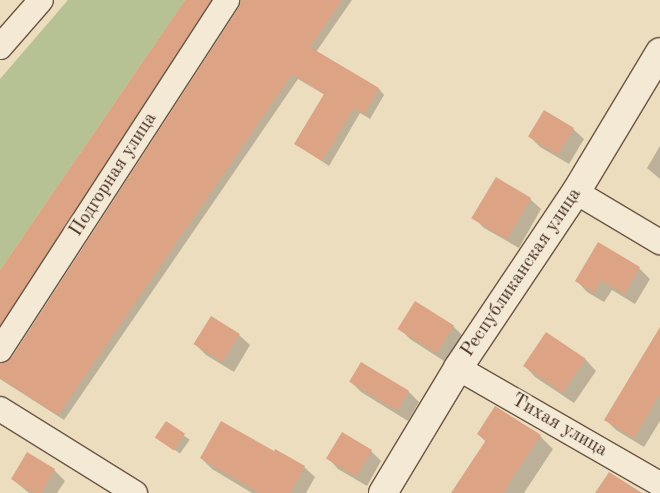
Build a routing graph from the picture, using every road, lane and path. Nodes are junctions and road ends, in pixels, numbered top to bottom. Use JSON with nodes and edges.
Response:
{"nodes":[{"id":1,"x":41,"y":0,"type":"edge"},
{"id":2,"x":227,"y":0,"type":"edge"},
{"id":3,"x":0,"y":47,"type":"edge"},
{"id":4,"x":660,"y":52,"type":"edge"},
{"id":5,"x":576,"y":192,"type":"junction"},
{"id":6,"x":660,"y":242,"type":"edge"},
{"id":7,"x":0,"y":350,"type":"edge"},
{"id":8,"x":458,"y":368,"type":"junction"},
{"id":9,"x":0,"y":410,"type":"edge"},
{"id":10,"x":660,"y":484,"type":"edge"},
{"id":11,"x":135,"y":493,"type":"edge"},
{"id":12,"x":383,"y":493,"type":"edge"}],
"edges":[{"from":1,"to":3,"type":"street"},
{"from":2,"to":7,"type":"street","name":"Подгорная улица"},
{"from":4,"to":5,"type":"street","name":"Республиканская улица"},
{"from":5,"to":6,"type":"street"},
{"from":5,"to":8,"type":"street","name":"Республиканская улица"},
{"from":8,"to":10,"type":"street","name":"Тихая улица"},
{"from":8,"to":12,"type":"street","name":"Республиканская улица"},
{"from":9,"to":11,"type":"street"}]}
